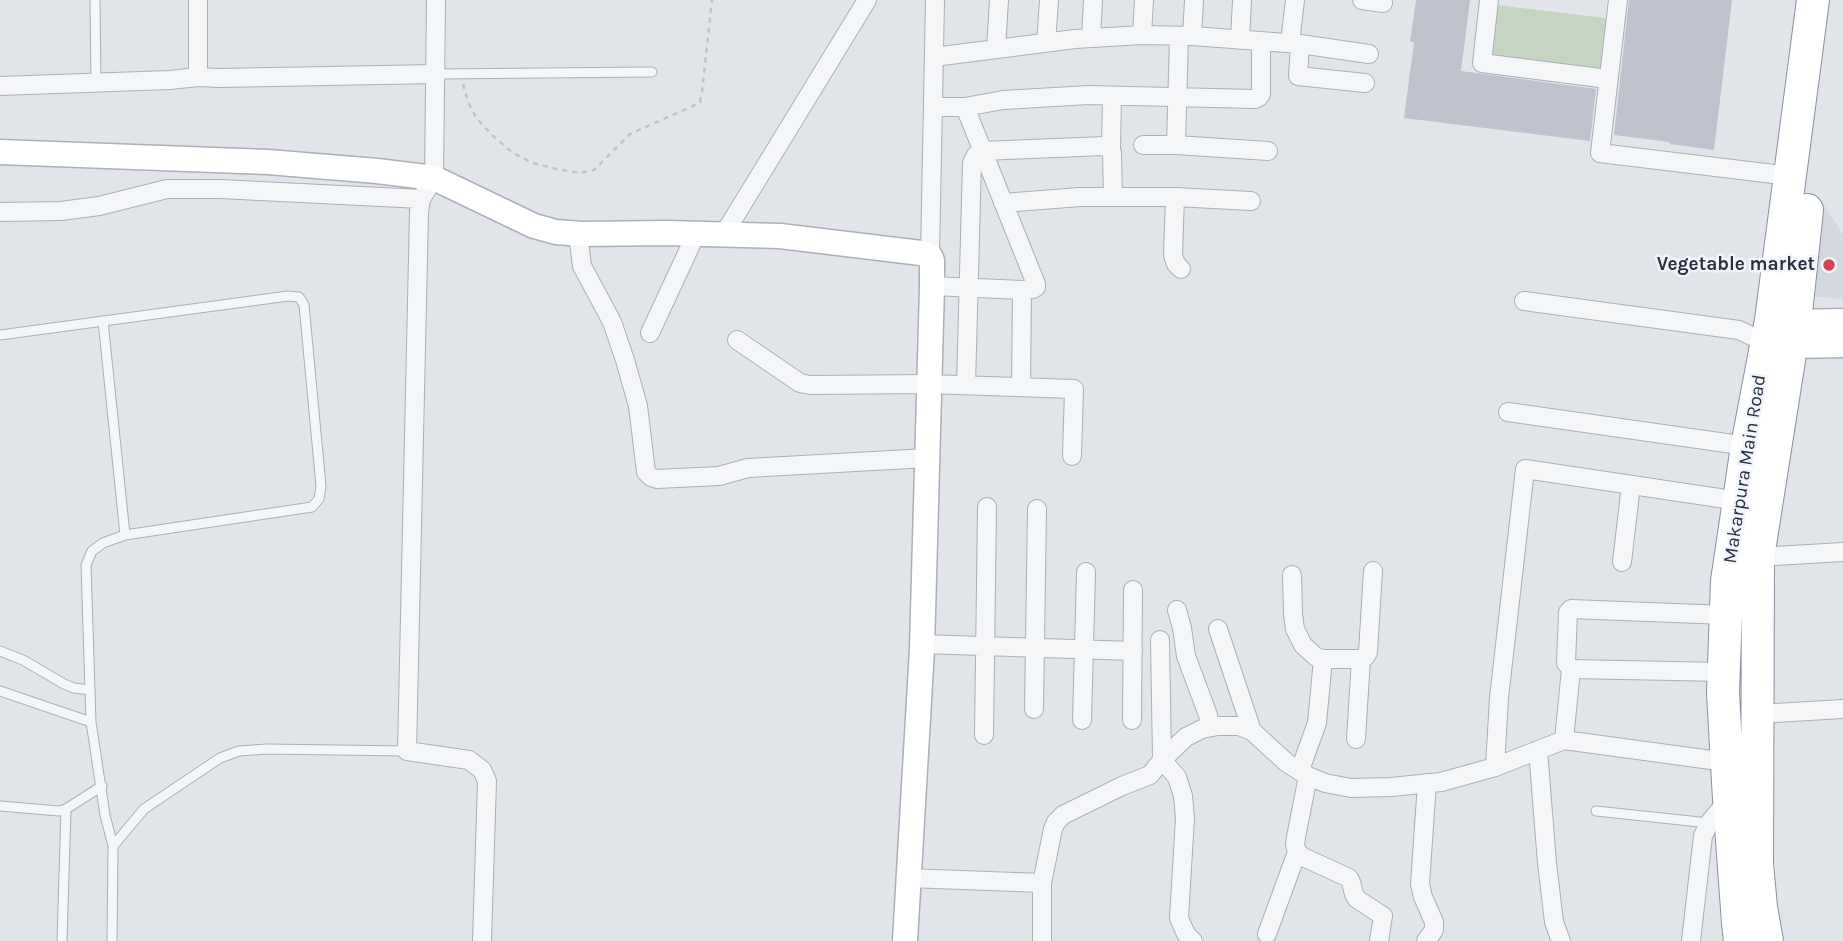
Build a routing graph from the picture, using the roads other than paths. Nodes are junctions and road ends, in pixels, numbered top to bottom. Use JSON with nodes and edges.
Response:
{"nodes":[{"id":1,"x":95,"y":0,"type":"edge"},
{"id":2,"x":198,"y":0,"type":"edge"},
{"id":3,"x":436,"y":0,"type":"edge"},
{"id":4,"x":867,"y":0,"type":"edge"},
{"id":5,"x":935,"y":0,"type":"edge"},
{"id":6,"x":999,"y":0,"type":"edge"},
{"id":7,"x":1049,"y":0,"type":"edge"},
{"id":8,"x":1093,"y":0,"type":"edge"},
{"id":9,"x":1144,"y":0,"type":"edge"},
{"id":10,"x":1194,"y":0,"type":"edge"},
{"id":11,"x":1242,"y":0,"type":"edge"},
{"id":12,"x":1295,"y":0,"type":"edge"},
{"id":13,"x":1362,"y":0,"type":"edge"},
{"id":14,"x":1489,"y":0,"type":"edge"},
{"id":15,"x":1618,"y":0,"type":"edge"},
{"id":16,"x":1813,"y":0,"type":"edge"},
{"id":17,"x":1834,"y":0,"type":"edge"},
{"id":18,"x":1383,"y":3,"type":"dead end"},
{"id":19,"x":1142,"y":35,"type":"junction"},
{"id":20,"x":1185,"y":36,"type":"junction"},
{"id":21,"x":1091,"y":38,"type":"junction"},
{"id":22,"x":1240,"y":40,"type":"junction"},
{"id":23,"x":1261,"y":41,"type":"junction"},
{"id":24,"x":1046,"y":43,"type":"junction"},
{"id":25,"x":1295,"y":43,"type":"junction"},
{"id":26,"x":996,"y":49,"type":"junction"},
{"id":27,"x":1369,"y":54,"type":"dead end"},
{"id":28,"x":934,"y":57,"type":"junction"},
{"id":29,"x":652,"y":72,"type":"dead end"},
{"id":30,"x":436,"y":75,"type":"junction"},
{"id":31,"x":198,"y":77,"type":"junction"},
{"id":32,"x":1608,"y":79,"type":"junction"},
{"id":33,"x":96,"y":82,"type":"junction"},
{"id":34,"x":1365,"y":83,"type":"dead end"},
{"id":35,"x":0,"y":86,"type":"edge"},
{"id":36,"x":1112,"y":96,"type":"junction"},
{"id":37,"x":1177,"y":97,"type":"junction"},
{"id":38,"x":934,"y":107,"type":"junction"},
{"id":39,"x":965,"y":107,"type":"junction"},
{"id":40,"x":1143,"y":145,"type":"dead end"},
{"id":41,"x":1176,"y":145,"type":"junction"},
{"id":42,"x":1111,"y":149,"type":"junction"},
{"id":43,"x":982,"y":151,"type":"junction"},
{"id":44,"x":1268,"y":151,"type":"dead end"},
{"id":45,"x":0,"y":152,"type":"edge"},
{"id":46,"x":1790,"y":176,"type":"junction"},
{"id":47,"x":427,"y":188,"type":"junction"},
{"id":48,"x":1113,"y":197,"type":"junction"},
{"id":49,"x":1175,"y":197,"type":"junction"},
{"id":50,"x":1251,"y":201,"type":"dead end"},
{"id":51,"x":1003,"y":203,"type":"junction"},
{"id":52,"x":0,"y":212,"type":"edge"},
{"id":53,"x":696,"y":233,"type":"junction"},
{"id":54,"x":578,"y":234,"type":"junction"},
{"id":55,"x":724,"y":234,"type":"junction"},
{"id":56,"x":930,"y":256,"type":"junction"},
{"id":57,"x":1181,"y":269,"type":"dead end"},
{"id":58,"x":932,"y":286,"type":"junction"},
{"id":59,"x":967,"y":287,"type":"junction"},
{"id":60,"x":1022,"y":290,"type":"junction"},
{"id":61,"x":1524,"y":301,"type":"dead end"},
{"id":62,"x":103,"y":321,"type":"junction"},
{"id":63,"x":1843,"y":321,"type":"edge"},
{"id":64,"x":1772,"y":332,"type":"junction"},
{"id":65,"x":650,"y":333,"type":"dead end"},
{"id":66,"x":0,"y":335,"type":"edge"},
{"id":67,"x":737,"y":340,"type":"dead end"},
{"id":68,"x":1843,"y":345,"type":"edge"},
{"id":69,"x":929,"y":384,"type":"junction"},
{"id":70,"x":966,"y":385,"type":"junction"},
{"id":71,"x":1021,"y":387,"type":"junction"},
{"id":72,"x":1508,"y":412,"type":"dead end"},
{"id":73,"x":1747,"y":446,"type":"junction"},
{"id":74,"x":1072,"y":456,"type":"dead end"},
{"id":75,"x":927,"y":458,"type":"junction"},
{"id":76,"x":1631,"y":485,"type":"junction"},
{"id":77,"x":1740,"y":501,"type":"junction"},
{"id":78,"x":988,"y":507,"type":"dead end"},
{"id":79,"x":1037,"y":509,"type":"dead end"},
{"id":80,"x":125,"y":535,"type":"junction"},
{"id":81,"x":1843,"y":552,"type":"edge"},
{"id":82,"x":1758,"y":557,"type":"junction"},
{"id":83,"x":1622,"y":562,"type":"dead end"},
{"id":84,"x":1373,"y":571,"type":"dead end"},
{"id":85,"x":1086,"y":572,"type":"dead end"},
{"id":86,"x":1292,"y":575,"type":"dead end"},
{"id":87,"x":1133,"y":590,"type":"dead end"},
{"id":88,"x":1177,"y":610,"type":"dead end"},
{"id":89,"x":1726,"y":615,"type":"junction"},
{"id":90,"x":1217,"y":629,"type":"dead end"},
{"id":91,"x":1160,"y":640,"type":"dead end"},
{"id":92,"x":922,"y":644,"type":"junction"},
{"id":93,"x":986,"y":646,"type":"junction"},
{"id":94,"x":1035,"y":648,"type":"junction"},
{"id":95,"x":1083,"y":649,"type":"junction"},
{"id":96,"x":1133,"y":650,"type":"junction"},
{"id":97,"x":0,"y":651,"type":"edge"},
{"id":98,"x":1323,"y":659,"type":"junction"},
{"id":99,"x":1361,"y":659,"type":"junction"},
{"id":100,"x":1570,"y":669,"type":"junction"},
{"id":101,"x":1724,"y":672,"type":"junction"},
{"id":102,"x":90,"y":690,"type":"junction"},
{"id":103,"x":0,"y":691,"type":"edge"},
{"id":104,"x":1034,"y":709,"type":"dead end"},
{"id":105,"x":1843,"y":709,"type":"edge"},
{"id":106,"x":1758,"y":714,"type":"junction"},
{"id":107,"x":1083,"y":720,"type":"dead end"},
{"id":108,"x":1132,"y":720,"type":"dead end"},
{"id":109,"x":91,"y":722,"type":"junction"},
{"id":110,"x":1210,"y":727,"type":"junction"},
{"id":111,"x":1252,"y":731,"type":"junction"},
{"id":112,"x":984,"y":735,"type":"dead end"},
{"id":113,"x":1356,"y":739,"type":"dead end"},
{"id":114,"x":1564,"y":740,"type":"junction"},
{"id":115,"x":1538,"y":750,"type":"junction"},
{"id":116,"x":407,"y":751,"type":"junction"},
{"id":117,"x":1162,"y":760,"type":"junction"},
{"id":118,"x":1727,"y":762,"type":"junction"},
{"id":119,"x":1495,"y":767,"type":"junction"},
{"id":120,"x":1304,"y":773,"type":"junction"},
{"id":121,"x":1427,"y":783,"type":"junction"},
{"id":122,"x":102,"y":786,"type":"junction"},
{"id":123,"x":0,"y":806,"type":"edge"},
{"id":124,"x":66,"y":809,"type":"junction"},
{"id":125,"x":1597,"y":811,"type":"dead end"},
{"id":126,"x":1719,"y":811,"type":"junction"},
{"id":127,"x":113,"y":846,"type":"junction"},
{"id":128,"x":1297,"y":852,"type":"junction"},
{"id":129,"x":908,"y":878,"type":"junction"},
{"id":130,"x":1042,"y":883,"type":"junction"},
{"id":131,"x":1267,"y":934,"type":"dead end"},
{"id":132,"x":62,"y":941,"type":"edge"},
{"id":133,"x":112,"y":941,"type":"edge"},
{"id":134,"x":482,"y":941,"type":"edge"},
{"id":135,"x":905,"y":941,"type":"edge"},
{"id":136,"x":1042,"y":941,"type":"edge"},
{"id":137,"x":1193,"y":941,"type":"edge"},
{"id":138,"x":1379,"y":941,"type":"edge"},
{"id":139,"x":1426,"y":941,"type":"edge"},
{"id":140,"x":1561,"y":941,"type":"edge"},
{"id":141,"x":1691,"y":941,"type":"edge"},
{"id":142,"x":1740,"y":941,"type":"edge"},
{"id":143,"x":1767,"y":941,"type":"edge"}],
"edges":[{"from":1,"to":33,"type":"lane"},
{"from":2,"to":31,"type":"street"},
{"from":3,"to":30,"type":"street"},
{"from":4,"to":55,"type":"street"},
{"from":5,"to":28,"type":"street"},
{"from":6,"to":26,"type":"street"},
{"from":7,"to":24,"type":"street"},
{"from":8,"to":21,"type":"street"},
{"from":9,"to":19,"type":"street"},
{"from":10,"to":20,"type":"street"},
{"from":11,"to":22,"type":"street"},
{"from":12,"to":25,"type":"street"},
{"from":13,"to":18,"type":"street"},
{"from":14,"to":32,"type":"street"},
{"from":15,"to":32,"type":"street"},
{"from":16,"to":46,"type":"highway","name":"Makarpura Main Road"},
{"from":17,"to":64,"type":"highway","name":"Makarpura Main Road"},
{"from":19,"to":20,"type":"street"},
{"from":19,"to":21,"type":"street"},
{"from":20,"to":22,"type":"street"},
{"from":20,"to":37,"type":"street"},
{"from":21,"to":24,"type":"street"},
{"from":22,"to":23,"type":"street"},
{"from":23,"to":25,"type":"street"},
{"from":23,"to":37,"type":"street"},
{"from":24,"to":26,"type":"street"},
{"from":25,"to":27,"type":"street"},
{"from":25,"to":34,"type":"street"},
{"from":26,"to":28,"type":"street"},
{"from":28,"to":38,"type":"street"},
{"from":29,"to":30,"type":"lane"},
{"from":30,"to":31,"type":"street"},
{"from":30,"to":47,"type":"street"},
{"from":31,"to":33,"type":"street"},
{"from":32,"to":46,"type":"street"},
{"from":33,"to":35,"type":"street"},
{"from":36,"to":37,"type":"street"},
{"from":36,"to":39,"type":"street"},
{"from":36,"to":42,"type":"street"},
{"from":37,"to":41,"type":"street"},
{"from":38,"to":39,"type":"street"},
{"from":38,"to":56,"type":"street"},
{"from":39,"to":43,"type":"street"},
{"from":40,"to":41,"type":"street"},
{"from":41,"to":44,"type":"street"},
{"from":42,"to":43,"type":"street"},
{"from":42,"to":48,"type":"street"},
{"from":43,"to":51,"type":"street"},
{"from":43,"to":59,"type":"street"},
{"from":45,"to":47,"type":"street"},
{"from":46,"to":64,"type":"highway","name":"Makarpura Main Road"},
{"from":47,"to":52,"type":"street"},
{"from":47,"to":54,"type":"street"},
{"from":47,"to":116,"type":"street"},
{"from":48,"to":49,"type":"street"},
{"from":48,"to":51,"type":"street"},
{"from":49,"to":50,"type":"street"},
{"from":49,"to":57,"type":"street"},
{"from":51,"to":60,"type":"street"},
{"from":53,"to":54,"type":"street"},
{"from":53,"to":55,"type":"street"},
{"from":53,"to":65,"type":"street"},
{"from":54,"to":75,"type":"street"},
{"from":55,"to":56,"type":"street"},
{"from":56,"to":58,"type":"street"},
{"from":58,"to":59,"type":"street"},
{"from":58,"to":69,"type":"street"},
{"from":59,"to":60,"type":"street"},
{"from":59,"to":70,"type":"street"},
{"from":60,"to":71,"type":"street"},
{"from":61,"to":64,"type":"street"},
{"from":62,"to":66,"type":"lane"},
{"from":62,"to":80,"type":"lane"},
{"from":62,"to":80,"type":"lane"},
{"from":63,"to":64,"type":"street"},
{"from":64,"to":68,"type":"street"},
{"from":64,"to":73,"type":"highway","name":"Makarpura Main Road"},
{"from":64,"to":82,"type":"highway","name":"Makarpura Main Road"},
{"from":67,"to":69,"type":"street"},
{"from":69,"to":70,"type":"street"},
{"from":69,"to":75,"type":"street"},
{"from":70,"to":71,"type":"street"},
{"from":71,"to":74,"type":"street"},
{"from":72,"to":73,"type":"street"},
{"from":73,"to":77,"type":"highway","name":"Makarpura Main Road"},
{"from":75,"to":92,"type":"street"},
{"from":76,"to":77,"type":"street"},
{"from":76,"to":83,"type":"street"},
{"from":76,"to":119,"type":"street"},
{"from":77,"to":89,"type":"highway","name":"Makarpura Main Road"},
{"from":78,"to":93,"type":"street"},
{"from":79,"to":94,"type":"street"},
{"from":80,"to":102,"type":"lane"},
{"from":81,"to":82,"type":"street"},
{"from":82,"to":106,"type":"highway","name":"Makarpura Main Road"},
{"from":84,"to":99,"type":"street"},
{"from":85,"to":95,"type":"street"},
{"from":86,"to":98,"type":"street"},
{"from":87,"to":96,"type":"street"},
{"from":88,"to":110,"type":"street"},
{"from":89,"to":100,"type":"street"},
{"from":89,"to":101,"type":"highway","name":"Makarpura Main Road"},
{"from":90,"to":111,"type":"street"},
{"from":91,"to":117,"type":"street"},
{"from":92,"to":93,"type":"street"},
{"from":92,"to":129,"type":"street"},
{"from":93,"to":94,"type":"street"},
{"from":93,"to":112,"type":"street"},
{"from":94,"to":95,"type":"street"},
{"from":94,"to":104,"type":"street"},
{"from":95,"to":96,"type":"street"},
{"from":95,"to":107,"type":"street"},
{"from":96,"to":108,"type":"street"},
{"from":97,"to":102,"type":"lane"},
{"from":98,"to":99,"type":"street"},
{"from":98,"to":120,"type":"street"},
{"from":99,"to":113,"type":"street"},
{"from":100,"to":101,"type":"street"},
{"from":100,"to":114,"type":"street"},
{"from":101,"to":118,"type":"highway","name":"Makarpura Main Road"},
{"from":102,"to":109,"type":"lane"},
{"from":103,"to":109,"type":"lane"},
{"from":105,"to":106,"type":"street"},
{"from":106,"to":143,"type":"highway","name":"Makarpura Main Road"},
{"from":109,"to":122,"type":"lane"},
{"from":110,"to":111,"type":"street"},
{"from":110,"to":117,"type":"street"},
{"from":111,"to":120,"type":"street"},
{"from":114,"to":115,"type":"street"},
{"from":114,"to":118,"type":"street"},
{"from":115,"to":119,"type":"street"},
{"from":115,"to":140,"type":"street"},
{"from":116,"to":127,"type":"lane"},
{"from":116,"to":134,"type":"street"},
{"from":117,"to":130,"type":"street"},
{"from":117,"to":137,"type":"street"},
{"from":118,"to":126,"type":"highway","name":"Makarpura Main Road"},
{"from":119,"to":121,"type":"street"},
{"from":120,"to":121,"type":"street"},
{"from":120,"to":128,"type":"street"},
{"from":121,"to":139,"type":"street"},
{"from":122,"to":124,"type":"lane"},
{"from":122,"to":127,"type":"lane"},
{"from":123,"to":124,"type":"lane"},
{"from":124,"to":132,"type":"lane"},
{"from":125,"to":126,"type":"lane"},
{"from":126,"to":141,"type":"street"},
{"from":126,"to":142,"type":"highway","name":"Makarpura Main Road"},
{"from":127,"to":133,"type":"lane"},
{"from":128,"to":131,"type":"street"},
{"from":128,"to":138,"type":"street"},
{"from":129,"to":130,"type":"street"},
{"from":129,"to":135,"type":"street"},
{"from":130,"to":136,"type":"street"}]}
